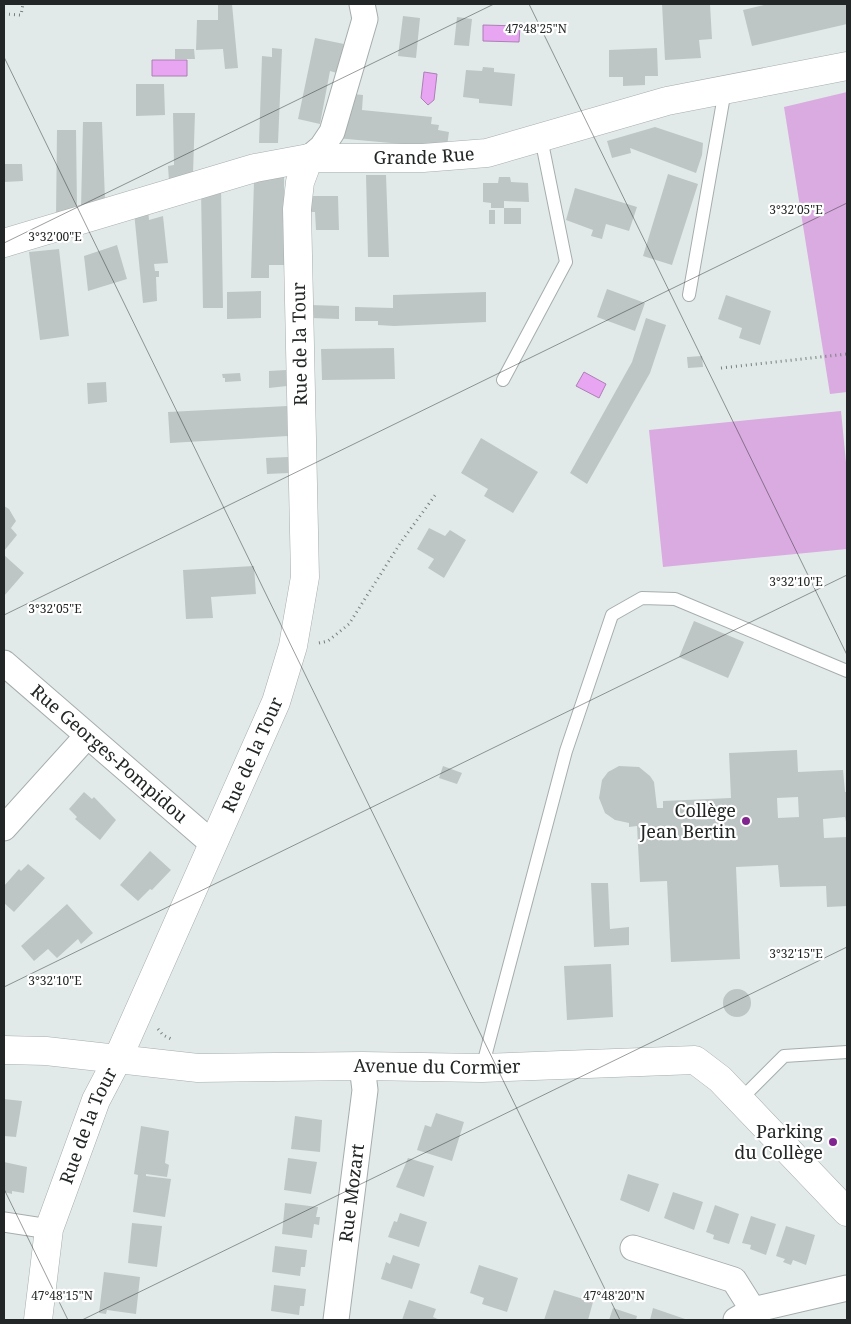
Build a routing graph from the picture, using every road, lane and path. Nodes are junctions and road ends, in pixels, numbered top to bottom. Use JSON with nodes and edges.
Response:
{"nodes":[{"id":1,"x":23,"y":4,"type":"edge"},
{"id":2,"x":362,"y":4,"type":"edge"},
{"id":3,"x":4,"y":14,"type":"edge"},
{"id":4,"x":847,"y":66,"type":"edge"},
{"id":5,"x":725,"y":90,"type":"junction"},
{"id":6,"x":541,"y":138,"type":"junction"},
{"id":7,"x":309,"y":158,"type":"junction"},
{"id":8,"x":4,"y":243,"type":"edge"},
{"id":9,"x":689,"y":295,"type":"dead end"},
{"id":10,"x":847,"y":354,"type":"edge"},
{"id":11,"x":721,"y":368,"type":"dead end"},
{"id":12,"x":503,"y":380,"type":"dead end"},
{"id":13,"x":436,"y":494,"type":"dead end"},
{"id":14,"x":293,"y":646,"type":"junction"},
{"id":15,"x":4,"y":663,"type":"edge"},
{"id":16,"x":847,"y":671,"type":"edge"},
{"id":17,"x":87,"y":736,"type":"junction"},
{"id":18,"x":4,"y":828,"type":"edge"},
{"id":19,"x":213,"y":844,"type":"junction"},
{"id":20,"x":155,"y":1024,"type":"dead end"},
{"id":21,"x":178,"y":1042,"type":"dead end"},
{"id":22,"x":4,"y":1050,"type":"edge"},
{"id":23,"x":847,"y":1052,"type":"edge"},
{"id":24,"x":118,"y":1058,"type":"junction"},
{"id":25,"x":362,"y":1066,"type":"junction"},
{"id":26,"x":482,"y":1068,"type":"junction"},
{"id":27,"x":740,"y":1100,"type":"junction"},
{"id":28,"x":847,"y":1212,"type":"edge"},
{"id":29,"x":4,"y":1222,"type":"edge"},
{"id":30,"x":49,"y":1229,"type":"junction"},
{"id":31,"x":633,"y":1248,"type":"dead end"},
{"id":32,"x":847,"y":1288,"type":"edge"},
{"id":33,"x":744,"y":1315,"type":"edge"},
{"id":34,"x":38,"y":1320,"type":"edge"},
{"id":35,"x":336,"y":1320,"type":"edge"}],
"edges":[{"from":1,"to":3,"type":"path"},
{"from":2,"to":7,"type":"street"},
{"from":4,"to":5,"type":"street","name":"Grande Rue"},
{"from":5,"to":6,"type":"street","name":"Grande Rue"},
{"from":5,"to":9,"type":"lane"},
{"from":6,"to":7,"type":"street","name":"Grande Rue"},
{"from":6,"to":12,"type":"lane"},
{"from":7,"to":8,"type":"street","name":"Grande Rue"},
{"from":7,"to":14,"type":"street","name":"Rue de la Tour"},
{"from":10,"to":11,"type":"path"},
{"from":13,"to":14,"type":"path"},
{"from":14,"to":19,"type":"street","name":"Rue de la Tour"},
{"from":15,"to":17,"type":"street","name":"Rue Georges-Pompidou"},
{"from":16,"to":26,"type":"lane"},
{"from":17,"to":18,"type":"street"},
{"from":17,"to":19,"type":"street","name":"Rue Georges-Pompidou"},
{"from":19,"to":24,"type":"street","name":"Rue de la Tour"},
{"from":20,"to":21,"type":"path"},
{"from":22,"to":24,"type":"street","name":"Avenue du Cormier"},
{"from":23,"to":27,"type":"lane"},
{"from":24,"to":25,"type":"street","name":"Avenue du Cormier"},
{"from":24,"to":30,"type":"street","name":"Rue de la Tour"},
{"from":25,"to":26,"type":"street","name":"Avenue du Cormier"},
{"from":25,"to":35,"type":"street","name":"Rue Mozart"},
{"from":26,"to":27,"type":"street","name":"Avenue du Cormier"},
{"from":27,"to":28,"type":"street","name":"Avenue du Cormier"},
{"from":29,"to":30,"type":"street"},
{"from":30,"to":34,"type":"street","name":"Rue de la Tour"},
{"from":31,"to":33,"type":"street"},
{"from":32,"to":33,"type":"street"}]}
